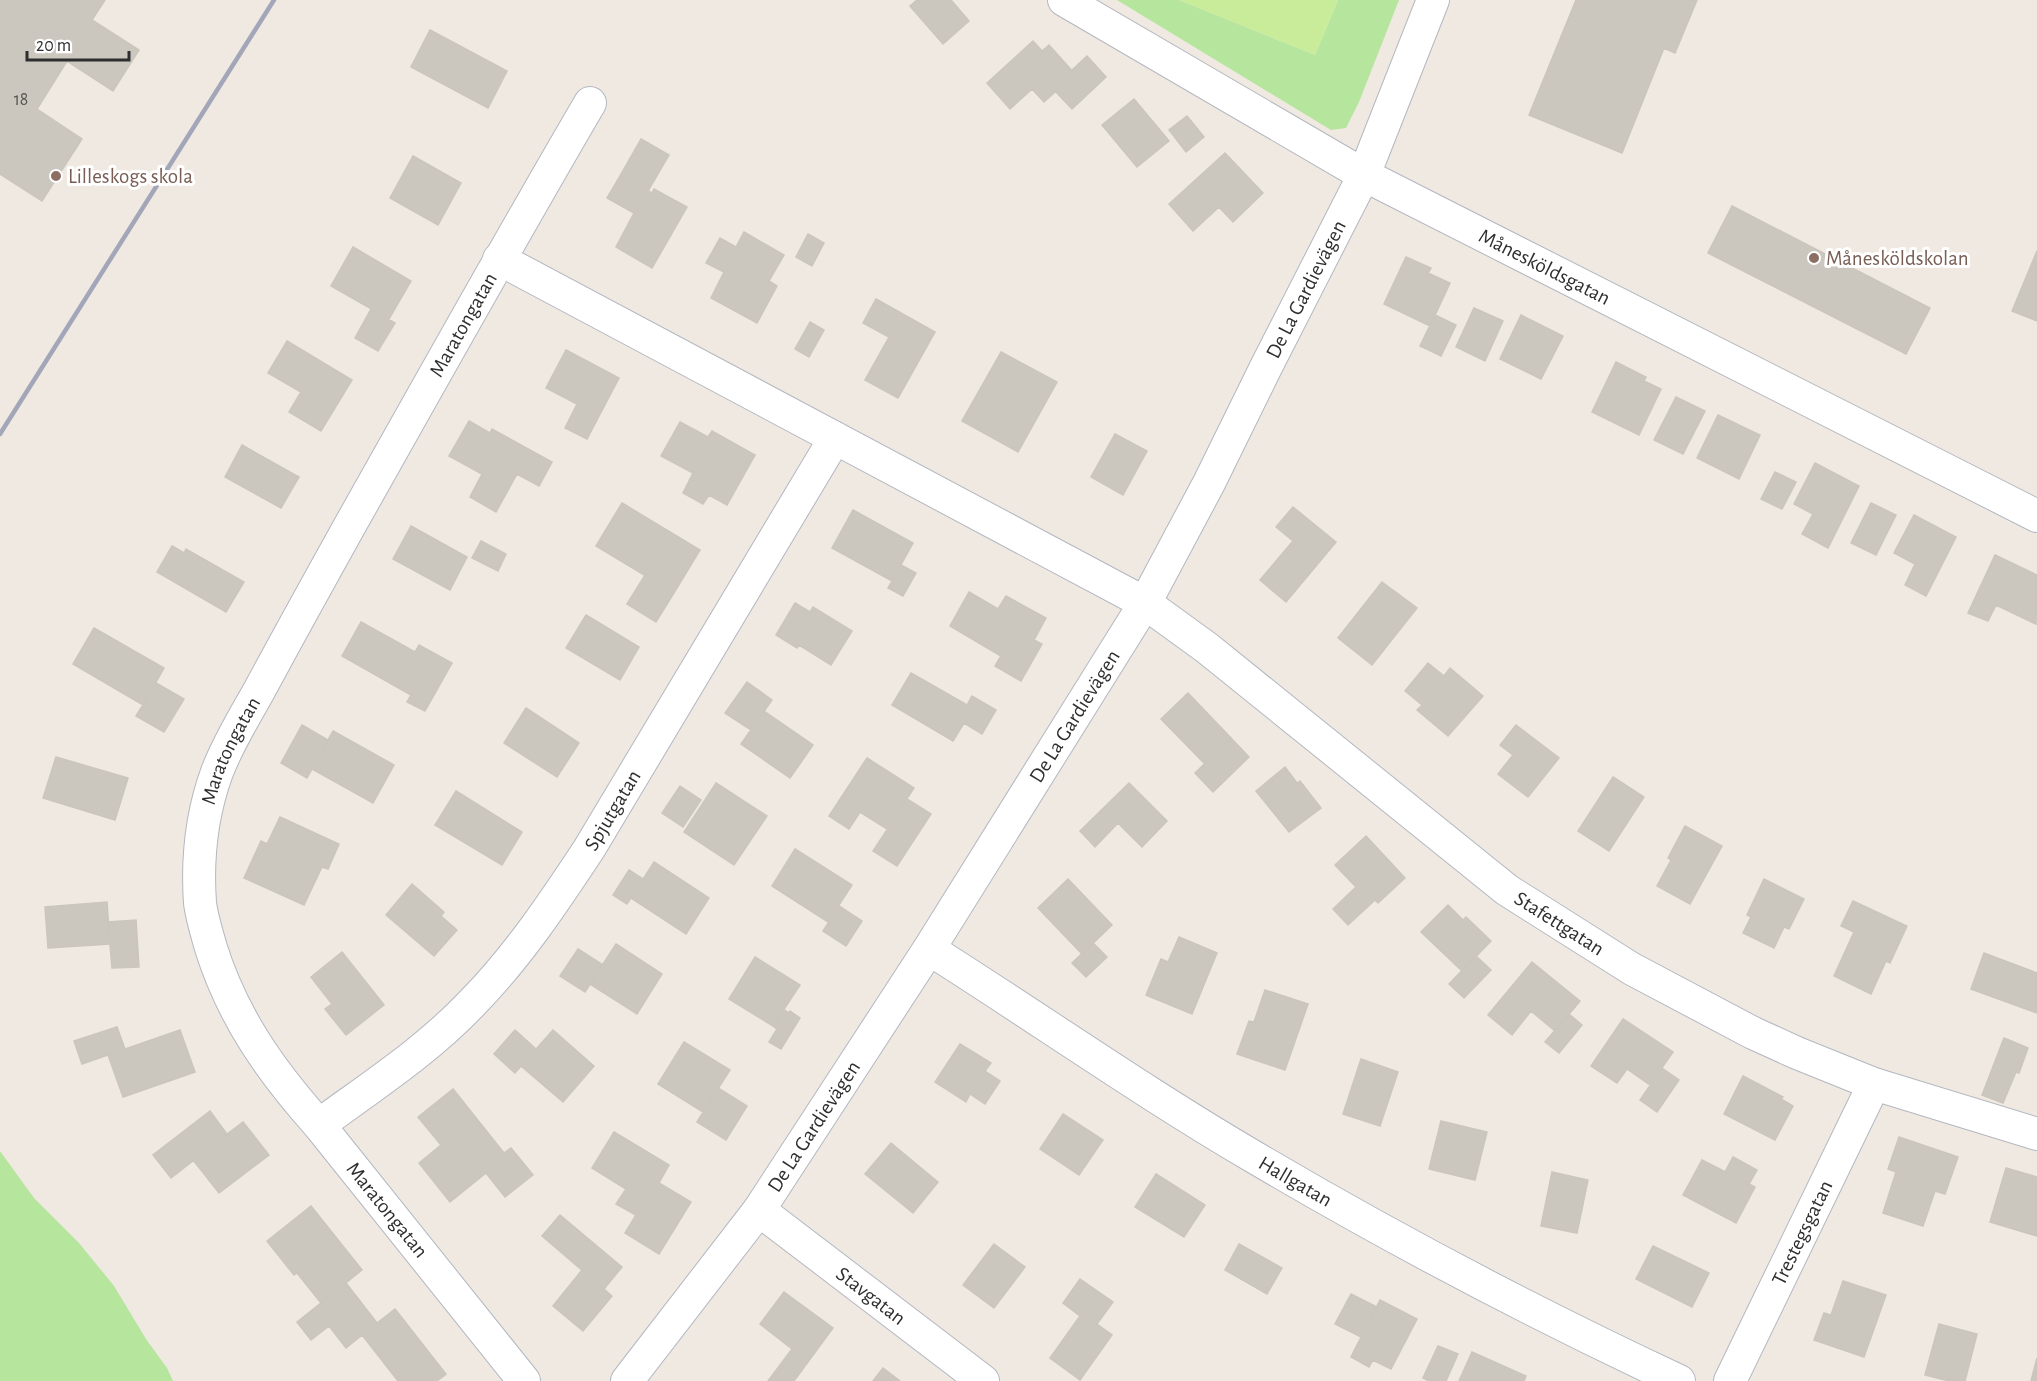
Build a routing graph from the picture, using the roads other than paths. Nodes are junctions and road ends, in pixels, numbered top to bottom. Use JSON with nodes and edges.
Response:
{"nodes":[{"id":1,"x":1064,"y":0,"type":"edge"},
{"id":2,"x":1433,"y":0,"type":"edge"},
{"id":3,"x":590,"y":103,"type":"dead end"},
{"id":4,"x":1364,"y":175,"type":"junction"},
{"id":5,"x":499,"y":259,"type":"junction"},
{"id":6,"x":835,"y":438,"type":"junction"},
{"id":7,"x":2037,"y":516,"type":"edge"},
{"id":8,"x":1145,"y":603,"type":"junction"},
{"id":9,"x":929,"y":950,"type":"junction"},
{"id":10,"x":1874,"y":1084,"type":"junction"},
{"id":11,"x":319,"y":1125,"type":"junction"},
{"id":12,"x":2037,"y":1134,"type":"edge"},
{"id":13,"x":759,"y":1210,"type":"junction"},
{"id":14,"x":524,"y":1381,"type":"edge"},
{"id":15,"x":627,"y":1381,"type":"edge"},
{"id":16,"x":983,"y":1381,"type":"edge"},
{"id":17,"x":1679,"y":1381,"type":"edge"},
{"id":18,"x":1730,"y":1381,"type":"edge"}],
"edges":[{"from":1,"to":4,"type":"street","name":"Månesköldsgatan"},
{"from":2,"to":4,"type":"street","name":"De La Gardievägen"},
{"from":3,"to":5,"type":"street","name":"Maratongatan"},
{"from":4,"to":7,"type":"street","name":"Månesköldsgatan"},
{"from":4,"to":8,"type":"street","name":"De La Gardievägen"},
{"from":5,"to":6,"type":"street","name":"Stafettgatan"},
{"from":5,"to":11,"type":"street","name":"Maratongatan"},
{"from":6,"to":8,"type":"street","name":"Stafettgatan"},
{"from":6,"to":11,"type":"street","name":"Spjutgatan"},
{"from":8,"to":9,"type":"street","name":"De La Gardievägen"},
{"from":8,"to":10,"type":"street","name":"Stafettgatan"},
{"from":9,"to":13,"type":"street","name":"De La Gardievägen"},
{"from":9,"to":17,"type":"street","name":"Hallgatan"},
{"from":10,"to":12,"type":"street","name":"Stafettgatan"},
{"from":10,"to":18,"type":"street","name":"Trestegsgatan"},
{"from":11,"to":14,"type":"street","name":"Maratongatan"},
{"from":13,"to":15,"type":"street","name":"De La Gardievägen"},
{"from":13,"to":16,"type":"street","name":"Stavgatan"}]}
